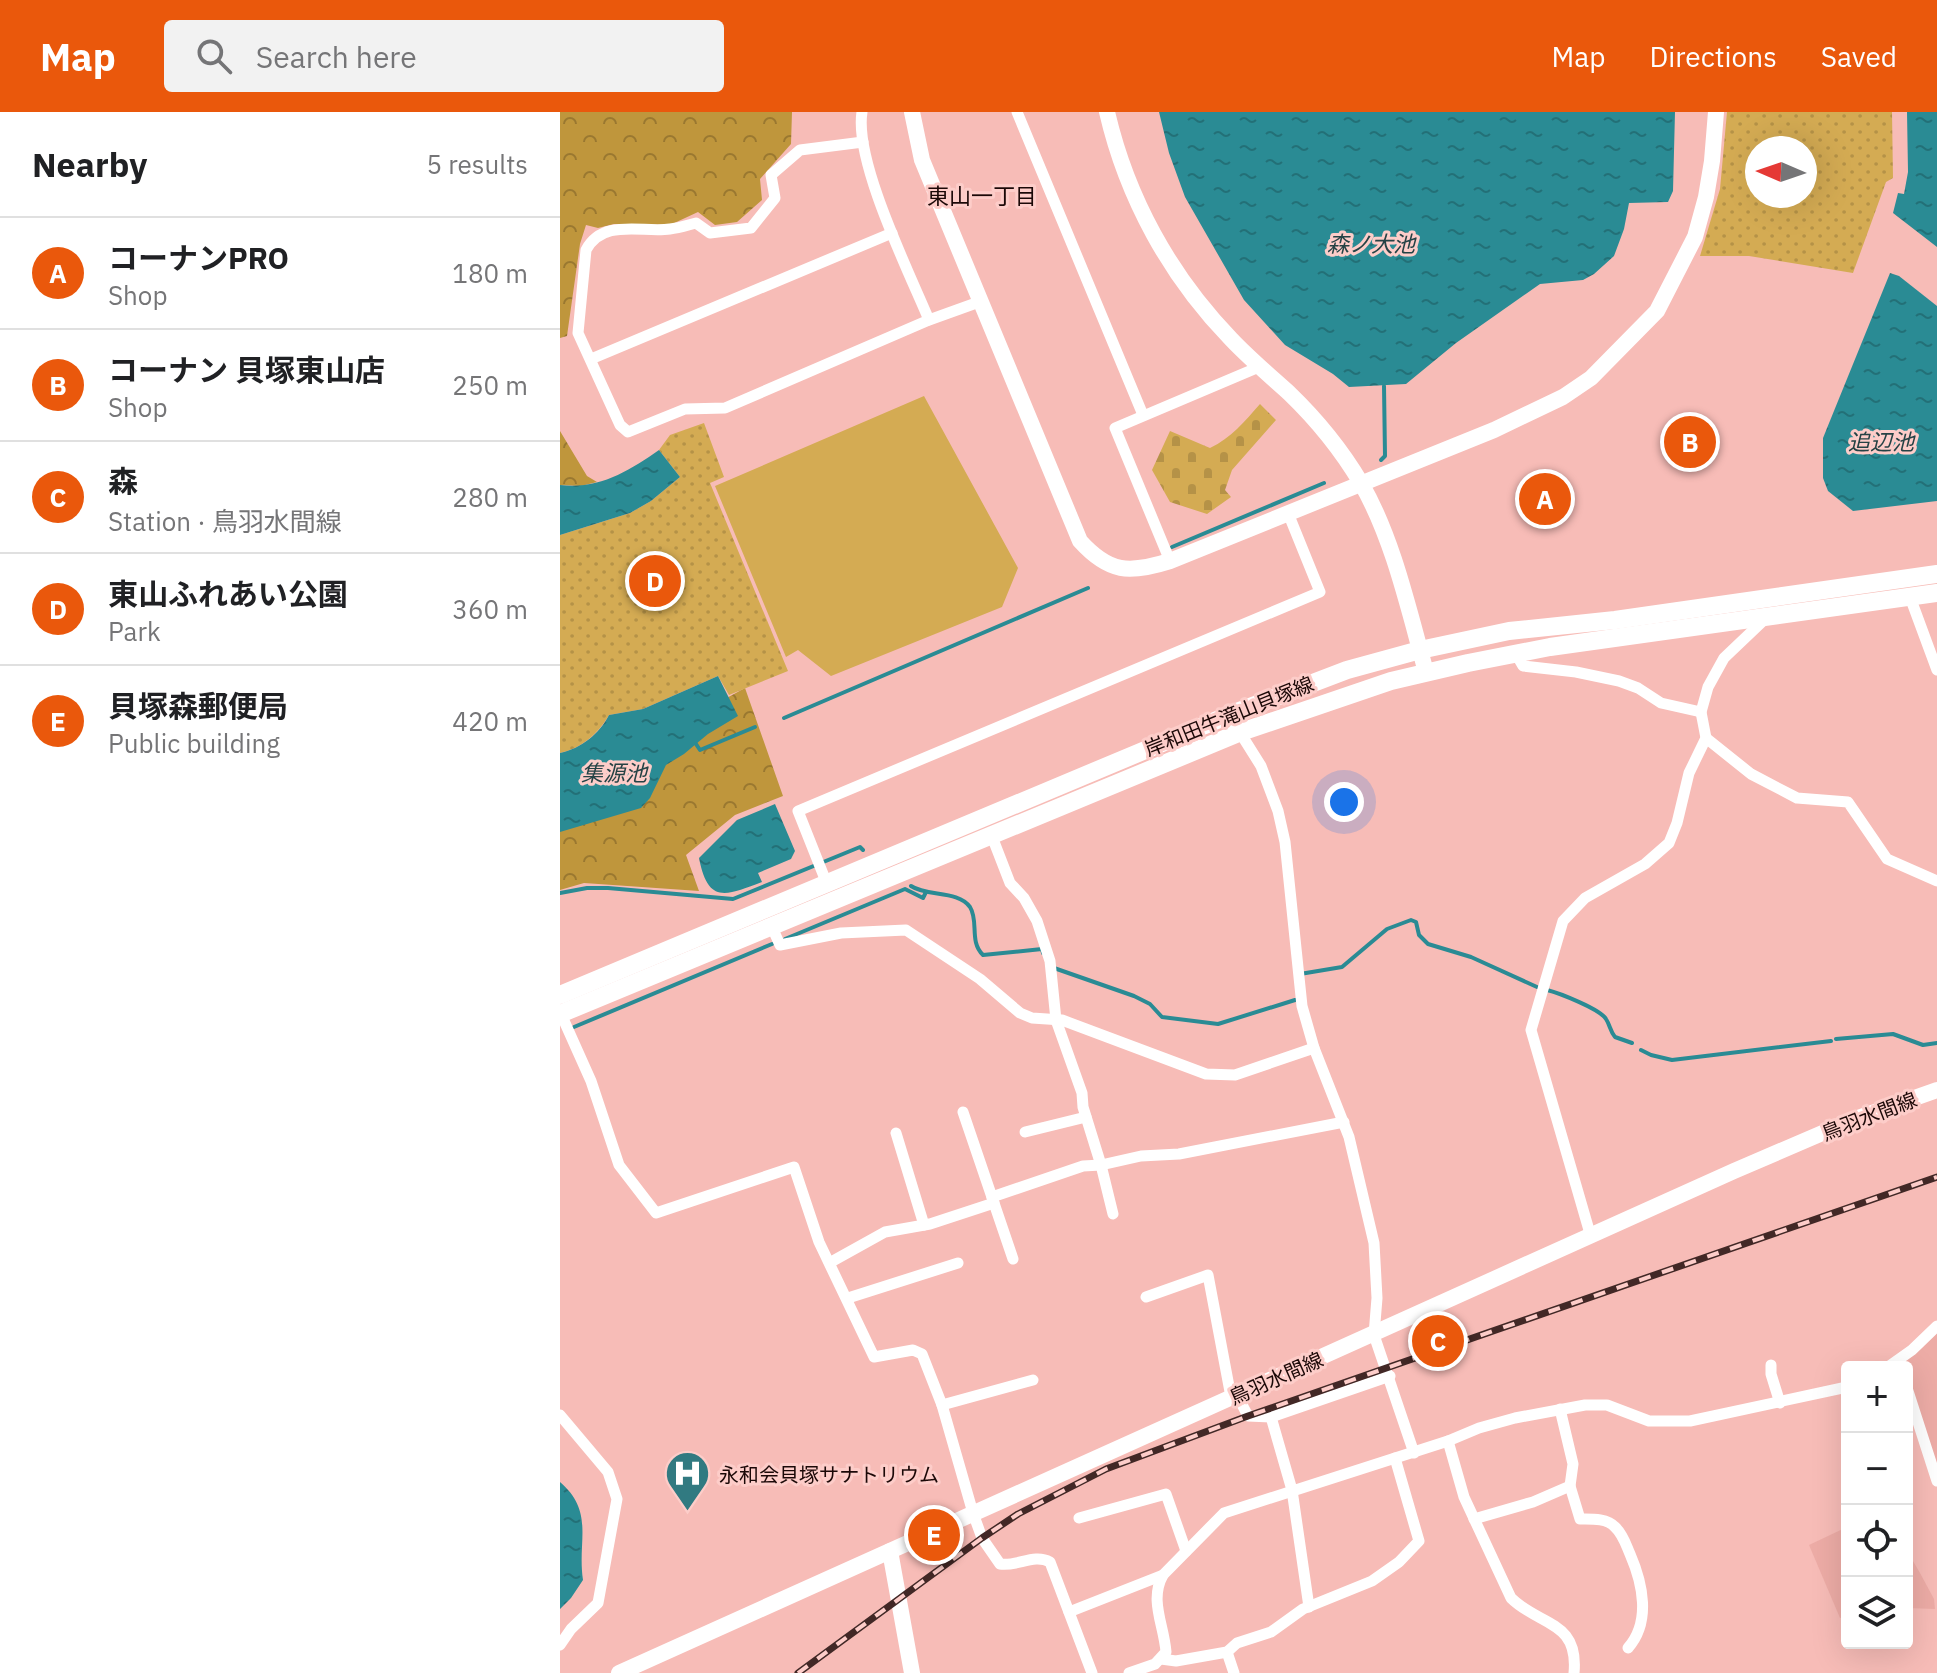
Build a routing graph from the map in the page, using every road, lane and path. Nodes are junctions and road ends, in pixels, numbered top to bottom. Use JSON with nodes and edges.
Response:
{"nodes":[{"id":1,"x":862,"y":112,"type":"edge"},
{"id":2,"x":912,"y":112,"type":"edge"},
{"id":3,"x":1017,"y":112,"type":"edge"},
{"id":4,"x":1107,"y":112,"type":"edge"},
{"id":5,"x":1716,"y":112,"type":"edge"},
{"id":6,"x":863,"y":142,"type":"junction"},
{"id":7,"x":892,"y":233,"type":"junction"},
{"id":8,"x":979,"y":302,"type":"junction"},
{"id":9,"x":929,"y":320,"type":"junction"},
{"id":10,"x":591,"y":359,"type":"junction"},
{"id":11,"x":1259,"y":367,"type":"junction"},
{"id":12,"x":1143,"y":415,"type":"junction"},
{"id":13,"x":1361,"y":483,"type":"junction"},
{"id":14,"x":1288,"y":513,"type":"junction"},
{"id":15,"x":1170,"y":561,"type":"junction"},
{"id":16,"x":1937,"y":574,"type":"edge"},
{"id":17,"x":1937,"y":593,"type":"edge"},
{"id":18,"x":1910,"y":597,"type":"junction"},
{"id":19,"x":1766,"y":618,"type":"junction"},
{"id":20,"x":1420,"y":650,"type":"junction"},
{"id":21,"x":1516,"y":654,"type":"junction"},
{"id":22,"x":1937,"y":670,"type":"edge"},
{"id":23,"x":1426,"y":672,"type":"junction"},
{"id":24,"x":1701,"y":712,"type":"junction"},
{"id":25,"x":1229,"y":715,"type":"junction"},
{"id":26,"x":1241,"y":732,"type":"junction"},
{"id":27,"x":1706,"y":738,"type":"junction"},
{"id":28,"x":991,"y":834,"type":"junction"},
{"id":29,"x":1937,"y":881,"type":"edge"},
{"id":30,"x":827,"y":884,"type":"junction"},
{"id":31,"x":771,"y":925,"type":"junction"},
{"id":32,"x":560,"y":995,"type":"edge"},
{"id":33,"x":560,"y":1014,"type":"edge"},
{"id":34,"x":1056,"y":1020,"type":"junction"},
{"id":35,"x":1314,"y":1048,"type":"junction"},
{"id":36,"x":1937,"y":1090,"type":"edge"},
{"id":37,"x":963,"y":1112,"type":"dead end"},
{"id":38,"x":1086,"y":1117,"type":"junction"},
{"id":39,"x":1344,"y":1122,"type":"junction"},
{"id":40,"x":1025,"y":1132,"type":"dead end"},
{"id":41,"x":896,"y":1133,"type":"dead end"},
{"id":42,"x":1101,"y":1165,"type":"junction"},
{"id":43,"x":993,"y":1200,"type":"junction"},
{"id":44,"x":1113,"y":1214,"type":"dead end"},
{"id":45,"x":924,"y":1225,"type":"junction"},
{"id":46,"x":1591,"y":1237,"type":"junction"},
{"id":47,"x":1013,"y":1259,"type":"dead end"},
{"id":48,"x":831,"y":1262,"type":"junction"},
{"id":49,"x":958,"y":1263,"type":"dead end"},
{"id":50,"x":1146,"y":1297,"type":"dead end"},
{"id":51,"x":848,"y":1298,"type":"junction"},
{"id":52,"x":1937,"y":1326,"type":"edge"},
{"id":53,"x":1374,"y":1335,"type":"junction"},
{"id":54,"x":1899,"y":1361,"type":"edge"},
{"id":55,"x":1771,"y":1365,"type":"dead end"},
{"id":56,"x":1390,"y":1376,"type":"junction"},
{"id":57,"x":1033,"y":1380,"type":"dead end"},
{"id":58,"x":1841,"y":1388,"type":"edge"},
{"id":59,"x":1234,"y":1396,"type":"junction"},
{"id":60,"x":1780,"y":1403,"type":"junction"},
{"id":61,"x":942,"y":1405,"type":"junction"},
{"id":62,"x":1913,"y":1407,"type":"edge"},
{"id":63,"x":1560,"y":1409,"type":"junction"},
{"id":64,"x":560,"y":1415,"type":"edge"},
{"id":65,"x":1271,"y":1417,"type":"junction"},
{"id":66,"x":1448,"y":1441,"type":"junction"},
{"id":67,"x":1414,"y":1453,"type":"junction"},
{"id":68,"x":1395,"y":1458,"type":"junction"},
{"id":69,"x":1937,"y":1481,"type":"edge"},
{"id":70,"x":1570,"y":1486,"type":"junction"},
{"id":71,"x":1292,"y":1490,"type":"junction"},
{"id":72,"x":973,"y":1513,"type":"junction"},
{"id":73,"x":1079,"y":1518,"type":"dead end"},
{"id":74,"x":1474,"y":1519,"type":"junction"},
{"id":75,"x":890,"y":1551,"type":"junction"},
{"id":76,"x":1186,"y":1551,"type":"junction"},
{"id":77,"x":1163,"y":1575,"type":"junction"},
{"id":78,"x":1309,"y":1607,"type":"junction"},
{"id":79,"x":1069,"y":1612,"type":"junction"},
{"id":80,"x":560,"y":1645,"type":"edge"},
{"id":81,"x":1628,"y":1648,"type":"dead end"},
{"id":82,"x":1227,"y":1652,"type":"junction"},
{"id":83,"x":1161,"y":1659,"type":"junction"},
{"id":84,"x":619,"y":1673,"type":"edge"},
{"id":85,"x":912,"y":1673,"type":"edge"},
{"id":86,"x":1092,"y":1673,"type":"edge"},
{"id":87,"x":1129,"y":1673,"type":"edge"},
{"id":88,"x":1234,"y":1673,"type":"edge"},
{"id":89,"x":1574,"y":1673,"type":"edge"}],
"edges":[{"from":1,"to":6,"type":"street"},
{"from":2,"to":8,"type":"street"},
{"from":3,"to":12,"type":"street"},
{"from":4,"to":11,"type":"street"},
{"from":5,"to":13,"type":"street"},
{"from":6,"to":7,"type":"street"},
{"from":6,"to":10,"type":"street"},
{"from":7,"to":9,"type":"street"},
{"from":7,"to":10,"type":"street"},
{"from":8,"to":9,"type":"street"},
{"from":8,"to":15,"type":"street"},
{"from":9,"to":10,"type":"street"},
{"from":11,"to":12,"type":"street"},
{"from":11,"to":13,"type":"street"},
{"from":12,"to":15,"type":"street"},
{"from":13,"to":14,"type":"street"},
{"from":13,"to":20,"type":"street"},
{"from":14,"to":15,"type":"street"},
{"from":14,"to":30,"type":"street"},
{"from":16,"to":20,"type":"main road","name":"岸和田牛滝山貝塚線"},
{"from":17,"to":18,"type":"main road","name":"岸和田牛滝山貝塚線"},
{"from":18,"to":19,"type":"main road","name":"岸和田牛滝山貝塚線"},
{"from":18,"to":22,"type":"street"},
{"from":19,"to":21,"type":"main road","name":"岸和田牛滝山貝塚線"},
{"from":19,"to":24,"type":"street"},
{"from":20,"to":23,"type":"street"},
{"from":20,"to":25,"type":"main road","name":"岸和田牛滝山貝塚線"},
{"from":21,"to":23,"type":"main road","name":"岸和田牛滝山貝塚線"},
{"from":21,"to":24,"type":"street"},
{"from":23,"to":26,"type":"main road","name":"岸和田牛滝山貝塚線"},
{"from":24,"to":27,"type":"street"},
{"from":25,"to":26,"type":"street"},
{"from":25,"to":30,"type":"main road","name":"岸和田牛滝山貝塚線"},
{"from":26,"to":28,"type":"main road","name":"岸和田牛滝山貝塚線"},
{"from":26,"to":35,"type":"street"},
{"from":27,"to":29,"type":"street"},
{"from":27,"to":46,"type":"street"},
{"from":28,"to":31,"type":"main road","name":"岸和田牛滝山貝塚線"},
{"from":28,"to":34,"type":"street"},
{"from":30,"to":32,"type":"main road","name":"岸和田牛滝山貝塚線"},
{"from":31,"to":33,"type":"main road","name":"岸和田牛滝山貝塚線"},
{"from":31,"to":34,"type":"street"},
{"from":33,"to":48,"type":"street"},
{"from":34,"to":35,"type":"street"},
{"from":34,"to":38,"type":"street"},
{"from":35,"to":39,"type":"street"},
{"from":36,"to":46,"type":"street","name":"鳥羽水間線"},
{"from":37,"to":43,"type":"street"},
{"from":38,"to":40,"type":"street"},
{"from":38,"to":42,"type":"street"},
{"from":39,"to":42,"type":"street"},
{"from":39,"to":53,"type":"street"},
{"from":41,"to":45,"type":"street"},
{"from":42,"to":43,"type":"street"},
{"from":42,"to":44,"type":"street"},
{"from":43,"to":45,"type":"street"},
{"from":43,"to":47,"type":"street"},
{"from":45,"to":48,"type":"street"},
{"from":46,"to":53,"type":"street","name":"鳥羽水間線"},
{"from":48,"to":51,"type":"street"},
{"from":49,"to":51,"type":"street"},
{"from":50,"to":59,"type":"street"},
{"from":51,"to":61,"type":"street"},
{"from":52,"to":54,"type":"street"},
{"from":53,"to":56,"type":"street"},
{"from":53,"to":59,"type":"street","name":"鳥羽水間線"},
{"from":55,"to":60,"type":"street"},
{"from":56,"to":65,"type":"street"},
{"from":56,"to":67,"type":"street"},
{"from":57,"to":61,"type":"street"},
{"from":58,"to":60,"type":"street"},
{"from":59,"to":65,"type":"street"},
{"from":59,"to":72,"type":"street","name":"鳥羽水間線"},
{"from":60,"to":63,"type":"street"},
{"from":61,"to":72,"type":"street"},
{"from":62,"to":69,"type":"street"},
{"from":63,"to":66,"type":"street"},
{"from":63,"to":70,"type":"street"},
{"from":64,"to":80,"type":"street"},
{"from":65,"to":71,"type":"street"},
{"from":66,"to":67,"type":"street"},
{"from":66,"to":74,"type":"street"},
{"from":67,"to":68,"type":"street"},
{"from":68,"to":71,"type":"street"},
{"from":68,"to":78,"type":"street"},
{"from":70,"to":74,"type":"street"},
{"from":70,"to":81,"type":"street"},
{"from":71,"to":76,"type":"street"},
{"from":71,"to":78,"type":"street"},
{"from":72,"to":75,"type":"street","name":"鳥羽水間線"},
{"from":72,"to":79,"type":"street"},
{"from":73,"to":76,"type":"street"},
{"from":74,"to":89,"type":"street"},
{"from":75,"to":84,"type":"street","name":"鳥羽水間線"},
{"from":75,"to":85,"type":"street"},
{"from":76,"to":77,"type":"street"},
{"from":77,"to":79,"type":"street"},
{"from":77,"to":83,"type":"street"},
{"from":78,"to":82,"type":"street"},
{"from":79,"to":86,"type":"street"},
{"from":82,"to":83,"type":"street"},
{"from":82,"to":88,"type":"street"},
{"from":83,"to":87,"type":"street"}]}
